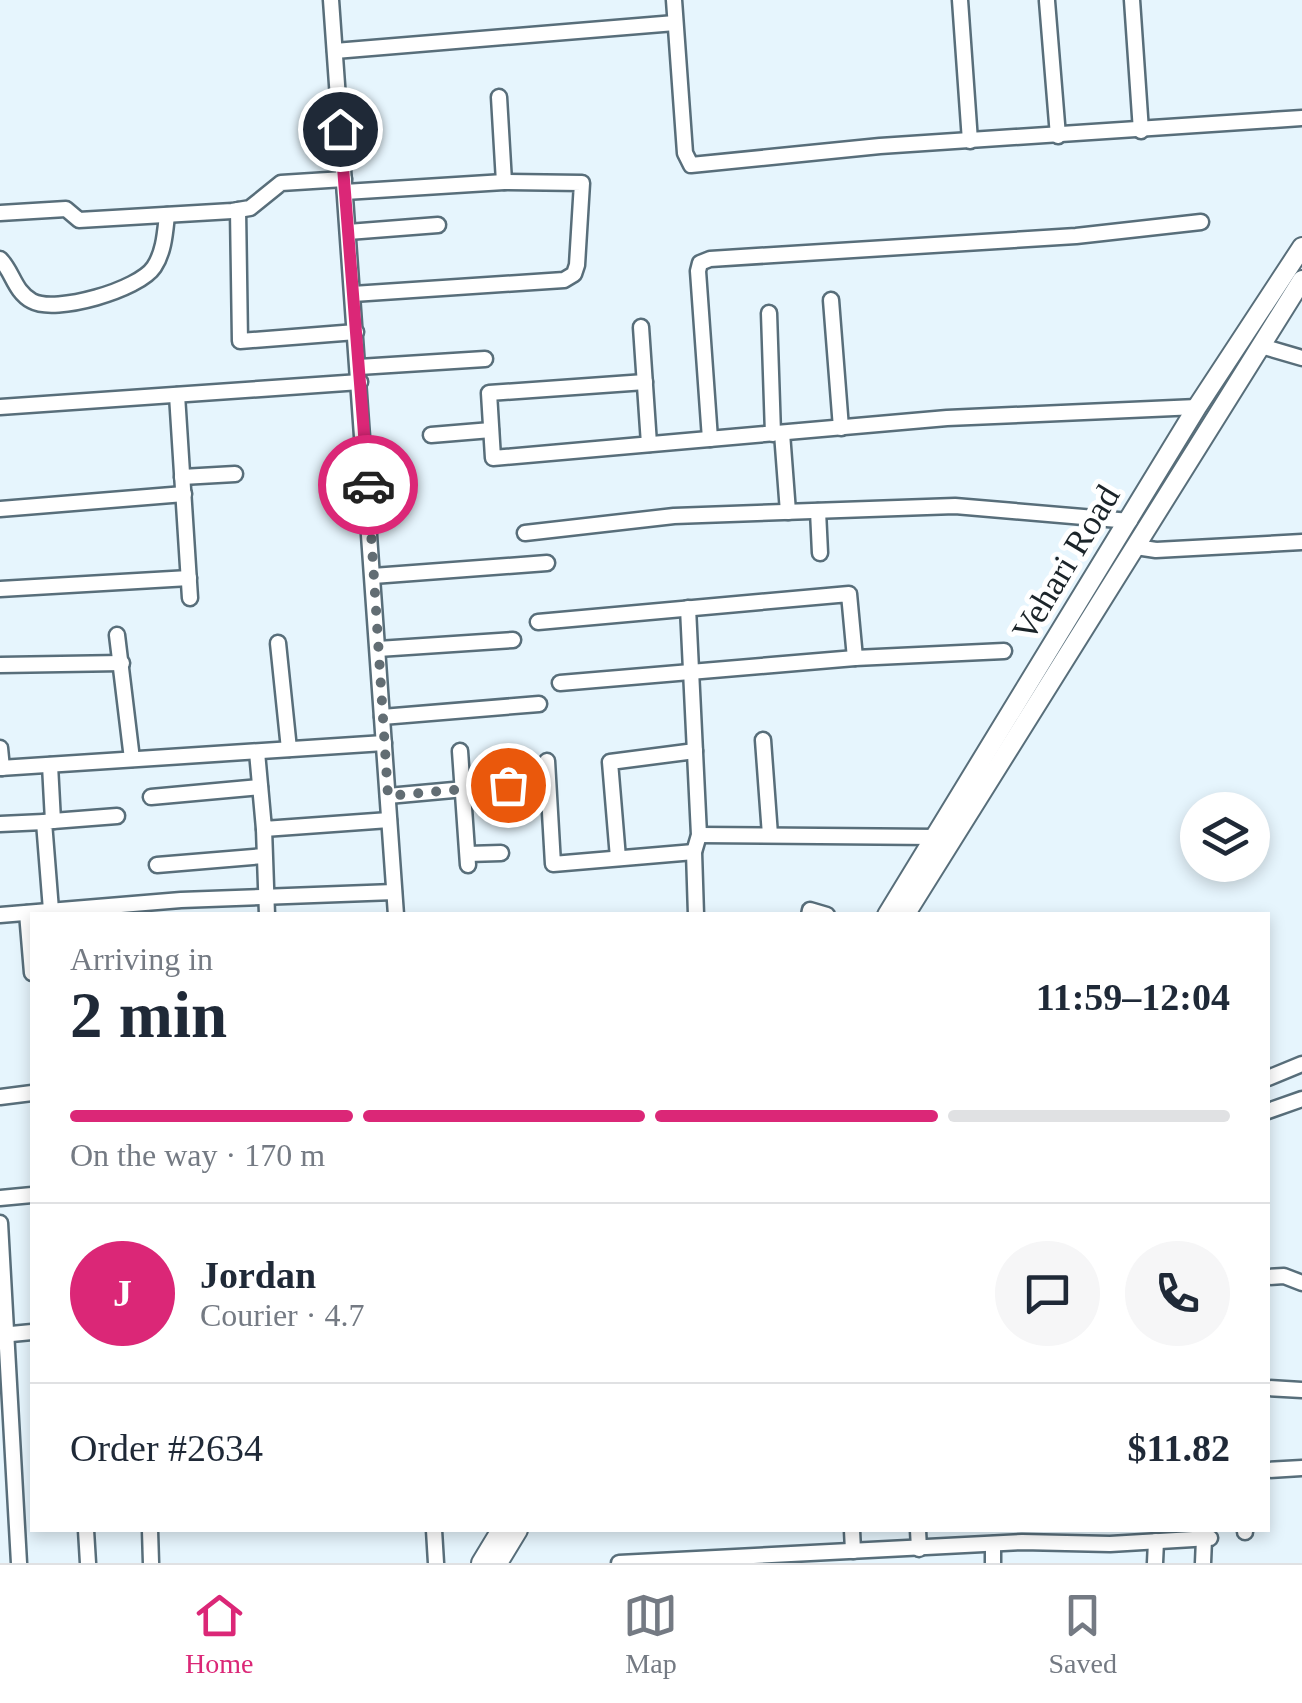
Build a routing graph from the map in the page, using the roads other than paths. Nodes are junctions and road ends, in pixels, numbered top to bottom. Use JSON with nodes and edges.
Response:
{"nodes":[{"id":1,"x":331,"y":0,"type":"edge"},
{"id":2,"x":674,"y":0,"type":"edge"},
{"id":3,"x":960,"y":0,"type":"edge"},
{"id":4,"x":1132,"y":0,"type":"edge"},
{"id":5,"x":1047,"y":1,"type":"edge"},
{"id":6,"x":676,"y":24,"type":"junction"},
{"id":7,"x":334,"y":51,"type":"junction"},
{"id":8,"x":499,"y":97,"type":"dead end"},
{"id":9,"x":1302,"y":118,"type":"edge"},
{"id":10,"x":1140,"y":131,"type":"junction"},
{"id":11,"x":1058,"y":136,"type":"junction"},
{"id":12,"x":970,"y":141,"type":"junction"},
{"id":13,"x":504,"y":182,"type":"junction"},
{"id":14,"x":345,"y":185,"type":"junction"},
{"id":15,"x":238,"y":210,"type":"junction"},
{"id":16,"x":0,"y":212,"type":"edge"},
{"id":17,"x":167,"y":215,"type":"junction"},
{"id":18,"x":1201,"y":222,"type":"dead end"},
{"id":19,"x":438,"y":225,"type":"dead end"},
{"id":20,"x":348,"y":232,"type":"junction"},
{"id":21,"x":1302,"y":247,"type":"edge"},
{"id":22,"x":0,"y":259,"type":"edge"},
{"id":23,"x":1302,"y":280,"type":"edge"},
{"id":24,"x":353,"y":294,"type":"junction"},
{"id":25,"x":830,"y":300,"type":"dead end"},
{"id":26,"x":769,"y":313,"type":"dead end"},
{"id":27,"x":641,"y":326,"type":"dead end"},
{"id":28,"x":356,"y":332,"type":"junction"},
{"id":29,"x":1261,"y":346,"type":"junction"},
{"id":30,"x":1302,"y":358,"type":"edge"},
{"id":31,"x":485,"y":359,"type":"dead end"},
{"id":32,"x":359,"y":375,"type":"junction"},
{"id":33,"x":644,"y":382,"type":"junction"},
{"id":34,"x":178,"y":394,"type":"junction"},
{"id":35,"x":0,"y":407,"type":"edge"},
{"id":36,"x":1197,"y":407,"type":"junction"},
{"id":37,"x":842,"y":428,"type":"junction"},
{"id":38,"x":491,"y":430,"type":"junction"},
{"id":39,"x":777,"y":433,"type":"junction"},
{"id":40,"x":431,"y":434,"type":"dead end"},
{"id":41,"x":710,"y":438,"type":"junction"},
{"id":42,"x":649,"y":444,"type":"junction"},
{"id":43,"x":235,"y":474,"type":"dead end"},
{"id":44,"x":182,"y":477,"type":"junction"},
{"id":45,"x":184,"y":494,"type":"junction"},
{"id":46,"x":0,"y":509,"type":"edge"},
{"id":47,"x":818,"y":511,"type":"junction"},
{"id":48,"x":788,"y":512,"type":"junction"},
{"id":49,"x":1130,"y":521,"type":"junction"},
{"id":50,"x":525,"y":532,"type":"dead end"},
{"id":51,"x":1302,"y":542,"type":"edge"},
{"id":52,"x":1136,"y":547,"type":"junction"},
{"id":53,"x":820,"y":553,"type":"dead end"},
{"id":54,"x":547,"y":563,"type":"dead end"},
{"id":55,"x":374,"y":576,"type":"junction"},
{"id":56,"x":189,"y":578,"type":"junction"},
{"id":57,"x":0,"y":590,"type":"edge"},
{"id":58,"x":190,"y":598,"type":"dead end"},
{"id":59,"x":688,"y":608,"type":"junction"},
{"id":60,"x":538,"y":622,"type":"dead end"},
{"id":61,"x":117,"y":635,"type":"dead end"},
{"id":62,"x":513,"y":640,"type":"dead end"},
{"id":63,"x":278,"y":643,"type":"dead end"},
{"id":64,"x":378,"y":649,"type":"junction"},
{"id":65,"x":1004,"y":652,"type":"dead end"},
{"id":66,"x":855,"y":658,"type":"junction"},
{"id":67,"x":122,"y":663,"type":"junction"},
{"id":68,"x":0,"y":666,"type":"edge"},
{"id":69,"x":692,"y":672,"type":"junction"},
{"id":70,"x":560,"y":682,"type":"dead end"},
{"id":71,"x":539,"y":704,"type":"dead end"},
{"id":72,"x":382,"y":716,"type":"junction"},
{"id":73,"x":763,"y":740,"type":"dead end"},
{"id":74,"x":384,"y":743,"type":"junction"},
{"id":75,"x":0,"y":748,"type":"edge"},
{"id":76,"x":289,"y":750,"type":"junction"},
{"id":77,"x":460,"y":751,"type":"dead end"},
{"id":78,"x":695,"y":751,"type":"junction"},
{"id":79,"x":257,"y":752,"type":"junction"},
{"id":80,"x":132,"y":759,"type":"junction"},
{"id":81,"x":546,"y":761,"type":"dead end"},
{"id":82,"x":50,"y":765,"type":"junction"},
{"id":83,"x":1,"y":768,"type":"edge"},
{"id":84,"x":508,"y":785,"type":"dead end"},
{"id":85,"x":260,"y":787,"type":"junction"},
{"id":86,"x":463,"y":789,"type":"junction"},
{"id":87,"x":388,"y":796,"type":"junction"},
{"id":88,"x":152,"y":797,"type":"dead end"},
{"id":89,"x":118,"y":816,"type":"dead end"},
{"id":90,"x":389,"y":820,"type":"junction"},
{"id":91,"x":49,"y":821,"type":"junction"},
{"id":92,"x":0,"y":824,"type":"edge"},
{"id":93,"x":264,"y":829,"type":"junction"},
{"id":94,"x":699,"y":835,"type":"junction"},
{"id":95,"x":770,"y":835,"type":"junction"},
{"id":96,"x":936,"y":837,"type":"junction"},
{"id":97,"x":694,"y":852,"type":"junction"},
{"id":98,"x":501,"y":853,"type":"dead end"},
{"id":99,"x":264,"y":856,"type":"junction"},
{"id":100,"x":618,"y":858,"type":"junction"},
{"id":101,"x":157,"y":864,"type":"dead end"},
{"id":102,"x":394,"y":892,"type":"junction"},
{"id":103,"x":266,"y":897,"type":"junction"},
{"id":104,"x":51,"y":910,"type":"junction"},
{"id":105,"x":93,"y":911,"type":"edge"},
{"id":106,"x":35,"y":912,"type":"edge"},
{"id":107,"x":267,"y":912,"type":"edge"},
{"id":108,"x":396,"y":912,"type":"edge"},
{"id":109,"x":696,"y":912,"type":"edge"},
{"id":110,"x":889,"y":912,"type":"edge"},
{"id":111,"x":907,"y":912,"type":"edge"},
{"id":112,"x":27,"y":913,"type":"junction"},
{"id":113,"x":30,"y":913,"type":"edge"},
{"id":114,"x":0,"y":915,"type":"edge"},
{"id":115,"x":30,"y":950,"type":"edge"},
{"id":116,"x":1302,"y":1064,"type":"edge"},
{"id":117,"x":1270,"y":1077,"type":"edge"},
{"id":118,"x":30,"y":1093,"type":"edge"},
{"id":119,"x":0,"y":1097,"type":"edge"},
{"id":120,"x":1302,"y":1099,"type":"edge"},
{"id":121,"x":1270,"y":1111,"type":"edge"},
{"id":122,"x":30,"y":1196,"type":"edge"},
{"id":123,"x":0,"y":1198,"type":"edge"},
{"id":124,"x":0,"y":1223,"type":"edge"},
{"id":125,"x":1270,"y":1277,"type":"edge"},
{"id":126,"x":1302,"y":1283,"type":"edge"},
{"id":127,"x":30,"y":1332,"type":"edge"},
{"id":128,"x":3,"y":1334,"type":"edge"},
{"id":129,"x":1270,"y":1388,"type":"edge"},
{"id":130,"x":1302,"y":1390,"type":"edge"},
{"id":131,"x":1302,"y":1468,"type":"edge"},
{"id":132,"x":1270,"y":1470,"type":"edge"},
{"id":133,"x":86,"y":1532,"type":"edge"},
{"id":134,"x":150,"y":1532,"type":"edge"},
{"id":135,"x":434,"y":1532,"type":"edge"},
{"id":136,"x":502,"y":1532,"type":"edge"},
{"id":137,"x":517,"y":1532,"type":"edge"},
{"id":138,"x":852,"y":1532,"type":"edge"},
{"id":139,"x":1173,"y":1535,"type":"edge"},
{"id":140,"x":1110,"y":1537,"type":"edge"},
{"id":141,"x":1156,"y":1541,"type":"junction"},
{"id":142,"x":993,"y":1544,"type":"junction"},
{"id":143,"x":1074,"y":1544,"type":"junction"},
{"id":144,"x":853,"y":1551,"type":"junction"},
{"id":145,"x":914,"y":1554,"type":"edge"},
{"id":146,"x":825,"y":1558,"type":"edge"},
{"id":147,"x":717,"y":1560,"type":"edge"},
{"id":148,"x":752,"y":1560,"type":"edge"},
{"id":149,"x":498,"y":1562,"type":"edge"},
{"id":150,"x":19,"y":1563,"type":"edge"},
{"id":151,"x":88,"y":1563,"type":"edge"},
{"id":152,"x":151,"y":1563,"type":"edge"},
{"id":153,"x":436,"y":1563,"type":"edge"},
{"id":154,"x":619,"y":1563,"type":"edge"},
{"id":155,"x":993,"y":1563,"type":"edge"},
{"id":156,"x":1074,"y":1563,"type":"edge"},
{"id":157,"x":1155,"y":1563,"type":"edge"},
{"id":158,"x":1203,"y":1563,"type":"edge"}],
"edges":[{"from":1,"to":7,"type":"street"},
{"from":2,"to":6,"type":"street"},
{"from":3,"to":12,"type":"street"},
{"from":4,"to":10,"type":"street"},
{"from":5,"to":11,"type":"street"},
{"from":6,"to":7,"type":"street"},
{"from":6,"to":12,"type":"street"},
{"from":7,"to":14,"type":"street"},
{"from":8,"to":13,"type":"street"},
{"from":9,"to":10,"type":"street"},
{"from":10,"to":11,"type":"street"},
{"from":11,"to":12,"type":"street"},
{"from":13,"to":14,"type":"street"},
{"from":13,"to":24,"type":"street"},
{"from":14,"to":15,"type":"street"},
{"from":14,"to":20,"type":"street"},
{"from":15,"to":17,"type":"street"},
{"from":15,"to":28,"type":"street"},
{"from":16,"to":17,"type":"street"},
{"from":17,"to":22,"type":"street"},
{"from":18,"to":41,"type":"street"},
{"from":19,"to":20,"type":"street"},
{"from":20,"to":24,"type":"street"},
{"from":21,"to":36,"type":"main road","name":"Vehari Road"},
{"from":23,"to":29,"type":"main road","name":"Vehari Road"},
{"from":24,"to":28,"type":"street"},
{"from":25,"to":37,"type":"street"},
{"from":26,"to":39,"type":"street"},
{"from":27,"to":33,"type":"street"},
{"from":28,"to":32,"type":"street"},
{"from":29,"to":30,"type":"street"},
{"from":29,"to":52,"type":"main road","name":"Vehari Road"},
{"from":31,"to":32,"type":"street"},
{"from":32,"to":34,"type":"street"},
{"from":32,"to":55,"type":"street"},
{"from":33,"to":38,"type":"street"},
{"from":33,"to":42,"type":"street"},
{"from":34,"to":35,"type":"street"},
{"from":34,"to":44,"type":"street"},
{"from":36,"to":37,"type":"street"},
{"from":36,"to":49,"type":"main road","name":"Vehari Road"},
{"from":37,"to":39,"type":"street"},
{"from":38,"to":40,"type":"street"},
{"from":38,"to":42,"type":"street"},
{"from":39,"to":41,"type":"street"},
{"from":39,"to":48,"type":"street"},
{"from":41,"to":42,"type":"street"},
{"from":43,"to":44,"type":"street"},
{"from":44,"to":45,"type":"street"},
{"from":45,"to":46,"type":"street"},
{"from":45,"to":56,"type":"street"},
{"from":47,"to":48,"type":"street"},
{"from":47,"to":49,"type":"street"},
{"from":47,"to":53,"type":"street"},
{"from":48,"to":50,"type":"street"},
{"from":49,"to":96,"type":"main road","name":"Vehari Road"},
{"from":51,"to":52,"type":"street"},
{"from":52,"to":111,"type":"main road","name":"Vehari Road"},
{"from":54,"to":55,"type":"street"},
{"from":55,"to":64,"type":"street"},
{"from":56,"to":57,"type":"street"},
{"from":56,"to":58,"type":"street"},
{"from":59,"to":60,"type":"street"},
{"from":59,"to":66,"type":"street"},
{"from":59,"to":69,"type":"street"},
{"from":61,"to":67,"type":"street"},
{"from":62,"to":64,"type":"street"},
{"from":63,"to":76,"type":"street"},
{"from":64,"to":72,"type":"street"},
{"from":65,"to":66,"type":"street"},
{"from":66,"to":69,"type":"street"},
{"from":67,"to":68,"type":"street"},
{"from":67,"to":80,"type":"street"},
{"from":69,"to":70,"type":"street"},
{"from":69,"to":78,"type":"street"},
{"from":71,"to":72,"type":"street"},
{"from":72,"to":74,"type":"street"},
{"from":73,"to":95,"type":"street"},
{"from":74,"to":76,"type":"street"},
{"from":74,"to":87,"type":"street"},
{"from":75,"to":83,"type":"street"},
{"from":76,"to":79,"type":"street"},
{"from":77,"to":86,"type":"street"},
{"from":78,"to":94,"type":"street"},
{"from":78,"to":100,"type":"street"},
{"from":79,"to":80,"type":"street"},
{"from":79,"to":85,"type":"street"},
{"from":80,"to":82,"type":"street"},
{"from":81,"to":100,"type":"street"},
{"from":82,"to":83,"type":"street"},
{"from":82,"to":91,"type":"street"},
{"from":84,"to":86,"type":"street"},
{"from":85,"to":88,"type":"street"},
{"from":85,"to":93,"type":"street"},
{"from":86,"to":87,"type":"street"},
{"from":86,"to":98,"type":"street"},
{"from":87,"to":90,"type":"street"},
{"from":89,"to":91,"type":"street"},
{"from":90,"to":93,"type":"street"},
{"from":90,"to":102,"type":"street"},
{"from":91,"to":92,"type":"street"},
{"from":91,"to":104,"type":"street"},
{"from":93,"to":99,"type":"street"},
{"from":94,"to":95,"type":"street"},
{"from":94,"to":97,"type":"street"},
{"from":95,"to":96,"type":"street"},
{"from":96,"to":110,"type":"main road","name":"Vehari Road"},
{"from":97,"to":100,"type":"street"},
{"from":97,"to":109,"type":"street"},
{"from":99,"to":101,"type":"street"},
{"from":99,"to":103,"type":"street"},
{"from":102,"to":103,"type":"street"},
{"from":102,"to":108,"type":"street"},
{"from":103,"to":105,"type":"street"},
{"from":103,"to":107,"type":"street"},
{"from":104,"to":105,"type":"street"},
{"from":104,"to":106,"type":"street"},
{"from":112,"to":113,"type":"street"},
{"from":112,"to":114,"type":"street"},
{"from":112,"to":115,"type":"street"},
{"from":116,"to":117,"type":"street"},
{"from":118,"to":119,"type":"street"},
{"from":120,"to":121,"type":"street"},
{"from":122,"to":123,"type":"street"},
{"from":124,"to":128,"type":"street"},
{"from":125,"to":126,"type":"street"},
{"from":127,"to":128,"type":"street"},
{"from":128,"to":150,"type":"street"},
{"from":129,"to":130,"type":"street"},
{"from":131,"to":132,"type":"street"},
{"from":133,"to":151,"type":"street"},
{"from":134,"to":152,"type":"street"},
{"from":135,"to":153,"type":"street"},
{"from":136,"to":149,"type":"main road"},
{"from":137,"to":149,"type":"main road"},
{"from":138,"to":144,"type":"street"},
{"from":139,"to":141,"type":"street"},
{"from":139,"to":158,"type":"street"},
{"from":140,"to":141,"type":"street"},
{"from":140,"to":143,"type":"street"},
{"from":141,"to":157,"type":"street"},
{"from":142,"to":143,"type":"street"},
{"from":142,"to":145,"type":"street"},
{"from":142,"to":155,"type":"street"},
{"from":143,"to":156,"type":"street"},
{"from":144,"to":145,"type":"street"},
{"from":144,"to":146,"type":"street"},
{"from":146,"to":148,"type":"street"},
{"from":147,"to":148,"type":"street"},
{"from":147,"to":154,"type":"street"}]}
